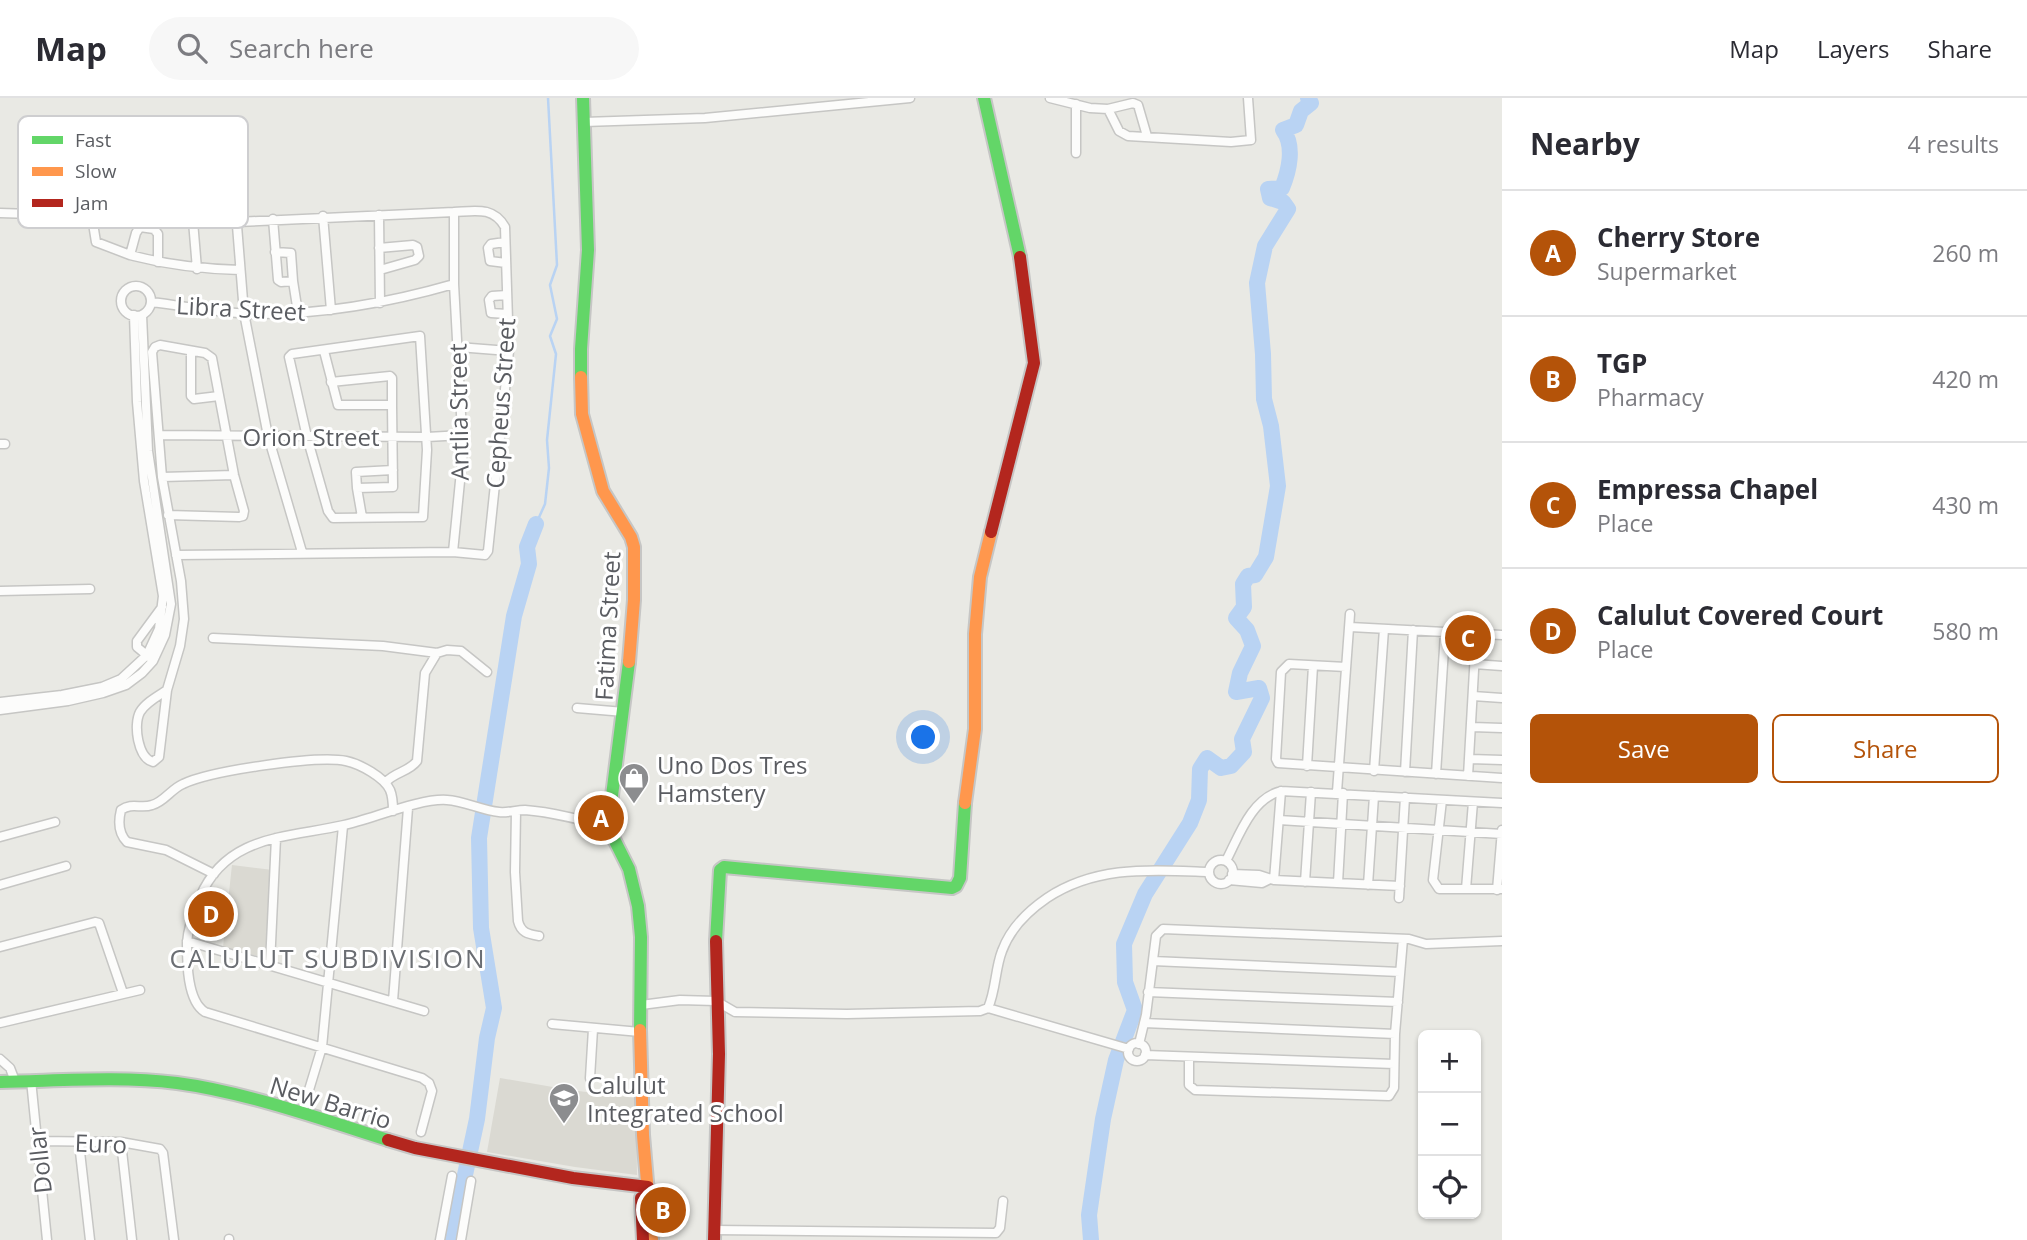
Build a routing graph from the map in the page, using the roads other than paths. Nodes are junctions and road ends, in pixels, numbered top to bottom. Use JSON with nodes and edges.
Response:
{"nodes":[{"id":1,"x":583,"y":98,"type":"edge"},
{"id":2,"x":910,"y":98,"type":"edge"},
{"id":3,"x":984,"y":98,"type":"edge"},
{"id":4,"x":1050,"y":98,"type":"edge"},
{"id":5,"x":1248,"y":98,"type":"edge"},
{"id":6,"x":1076,"y":104,"type":"junction"},
{"id":7,"x":1108,"y":109,"type":"junction"},
{"id":8,"x":584,"y":122,"type":"junction"},
{"id":9,"x":1147,"y":136,"type":"junction"},
{"id":10,"x":1076,"y":153,"type":"dead end"},
{"id":11,"x":454,"y":212,"type":"junction"},
{"id":12,"x":0,"y":213,"type":"edge"},
{"id":13,"x":18,"y":214,"type":"edge"},
{"id":14,"x":379,"y":215,"type":"junction"},
{"id":15,"x":323,"y":216,"type":"junction"},
{"id":16,"x":248,"y":218,"type":"edge"},
{"id":17,"x":273,"y":219,"type":"junction"},
{"id":18,"x":94,"y":228,"type":"edge"},
{"id":19,"x":194,"y":228,"type":"edge"},
{"id":20,"x":238,"y":228,"type":"edge"},
{"id":21,"x":505,"y":242,"type":"junction"},
{"id":22,"x":379,"y":248,"type":"junction"},
{"id":23,"x":275,"y":252,"type":"junction"},
{"id":24,"x":130,"y":255,"type":"junction"},
{"id":25,"x":158,"y":262,"type":"junction"},
{"id":26,"x":506,"y":262,"type":"junction"},
{"id":27,"x":197,"y":269,"type":"junction"},
{"id":28,"x":240,"y":270,"type":"junction"},
{"id":29,"x":380,"y":270,"type":"junction"},
{"id":30,"x":293,"y":281,"type":"junction"},
{"id":31,"x":454,"y":284,"type":"junction"},
{"id":32,"x":507,"y":295,"type":"junction"},
{"id":33,"x":151,"y":302,"type":"junction"},
{"id":34,"x":380,"y":303,"type":"junction"},
{"id":35,"x":331,"y":310,"type":"junction"},
{"id":36,"x":244,"y":313,"type":"junction"},
{"id":37,"x":298,"y":313,"type":"junction"},
{"id":38,"x":507,"y":314,"type":"junction"},
{"id":39,"x":138,"y":315,"type":"junction"},
{"id":40,"x":458,"y":347,"type":"junction"},
{"id":41,"x":191,"y":351,"type":"junction"},
{"id":42,"x":324,"y":351,"type":"junction"},
{"id":43,"x":509,"y":351,"type":"junction"},
{"id":44,"x":331,"y":382,"type":"junction"},
{"id":45,"x":219,"y":396,"type":"junction"},
{"id":46,"x":393,"y":405,"type":"junction"},
{"id":47,"x":159,"y":435,"type":"junction"},
{"id":48,"x":463,"y":435,"type":"junction"},
{"id":49,"x":268,"y":436,"type":"junction"},
{"id":50,"x":394,"y":436,"type":"junction"},
{"id":51,"x":228,"y":437,"type":"junction"},
{"id":52,"x":307,"y":437,"type":"junction"},
{"id":53,"x":427,"y":437,"type":"junction"},
{"id":54,"x":393,"y":470,"type":"junction"},
{"id":55,"x":234,"y":475,"type":"junction"},
{"id":56,"x":162,"y":477,"type":"junction"},
{"id":57,"x":357,"y":488,"type":"junction"},
{"id":58,"x":168,"y":515,"type":"junction"},
{"id":59,"x":362,"y":517,"type":"junction"},
{"id":60,"x":302,"y":552,"type":"junction"},
{"id":61,"x":453,"y":552,"type":"junction"},
{"id":62,"x":176,"y":555,"type":"junction"},
{"id":63,"x":90,"y":589,"type":"dead end"},
{"id":64,"x":0,"y":591,"type":"edge"},
{"id":65,"x":167,"y":604,"type":"junction"},
{"id":66,"x":1350,"y":614,"type":"dead end"},
{"id":67,"x":1349,"y":627,"type":"junction"},
{"id":68,"x":1384,"y":629,"type":"junction"},
{"id":69,"x":1413,"y":630,"type":"junction"},
{"id":70,"x":1445,"y":633,"type":"junction"},
{"id":71,"x":1476,"y":635,"type":"junction"},
{"id":72,"x":1502,"y":635,"type":"edge"},
{"id":73,"x":213,"y":638,"type":"dead end"},
{"id":74,"x":437,"y":653,"type":"junction"},
{"id":75,"x":150,"y":658,"type":"junction"},
{"id":76,"x":1474,"y":664,"type":"junction"},
{"id":77,"x":1313,"y":666,"type":"junction"},
{"id":78,"x":1502,"y":666,"type":"edge"},
{"id":79,"x":1346,"y":667,"type":"junction"},
{"id":80,"x":487,"y":672,"type":"dead end"},
{"id":81,"x":103,"y":690,"type":"junction"},
{"id":82,"x":167,"y":690,"type":"junction"},
{"id":83,"x":1473,"y":696,"type":"junction"},
{"id":84,"x":1502,"y":698,"type":"edge"},
{"id":85,"x":0,"y":702,"type":"edge"},
{"id":86,"x":577,"y":708,"type":"dead end"},
{"id":87,"x":0,"y":710,"type":"edge"},
{"id":88,"x":624,"y":712,"type":"junction"},
{"id":89,"x":1472,"y":727,"type":"junction"},
{"id":90,"x":1502,"y":728,"type":"edge"},
{"id":91,"x":1470,"y":759,"type":"junction"},
{"id":92,"x":1502,"y":760,"type":"edge"},
{"id":93,"x":1307,"y":766,"type":"junction"},
{"id":94,"x":1338,"y":767,"type":"junction"},
{"id":95,"x":1374,"y":771,"type":"junction"},
{"id":96,"x":1405,"y":772,"type":"junction"},
{"id":97,"x":1437,"y":774,"type":"junction"},
{"id":98,"x":1468,"y":776,"type":"junction"},
{"id":99,"x":1502,"y":778,"type":"edge"},
{"id":100,"x":385,"y":783,"type":"junction"},
{"id":101,"x":1281,"y":791,"type":"junction"},
{"id":102,"x":1311,"y":792,"type":"junction"},
{"id":103,"x":1340,"y":792,"type":"junction"},
{"id":104,"x":1374,"y":796,"type":"junction"},
{"id":105,"x":1405,"y":797,"type":"junction"},
{"id":106,"x":1442,"y":800,"type":"junction"},
{"id":107,"x":1473,"y":802,"type":"junction"},
{"id":108,"x":1502,"y":803,"type":"edge"},
{"id":109,"x":408,"y":808,"type":"junction"},
{"id":110,"x":393,"y":811,"type":"junction"},
{"id":111,"x":516,"y":811,"type":"junction"},
{"id":112,"x":1279,"y":820,"type":"junction"},
{"id":113,"x":55,"y":822,"type":"dead end"},
{"id":114,"x":1308,"y":822,"type":"junction"},
{"id":115,"x":1341,"y":824,"type":"junction"},
{"id":116,"x":343,"y":825,"type":"junction"},
{"id":117,"x":1373,"y":825,"type":"junction"},
{"id":118,"x":1404,"y":826,"type":"junction"},
{"id":119,"x":608,"y":827,"type":"junction"},
{"id":120,"x":1439,"y":830,"type":"junction"},
{"id":121,"x":1470,"y":832,"type":"junction"},
{"id":122,"x":1502,"y":832,"type":"edge"},
{"id":123,"x":0,"y":837,"type":"edge"},
{"id":124,"x":276,"y":838,"type":"junction"},
{"id":125,"x":1226,"y":861,"type":"junction"},
{"id":126,"x":66,"y":866,"type":"dead end"},
{"id":127,"x":1209,"y":872,"type":"junction"},
{"id":128,"x":214,"y":874,"type":"junction"},
{"id":129,"x":1231,"y":877,"type":"junction"},
{"id":130,"x":1272,"y":879,"type":"junction"},
{"id":131,"x":1305,"y":881,"type":"junction"},
{"id":132,"x":1338,"y":883,"type":"junction"},
{"id":133,"x":0,"y":885,"type":"edge"},
{"id":134,"x":1368,"y":885,"type":"junction"},
{"id":135,"x":1399,"y":886,"type":"junction"},
{"id":136,"x":1466,"y":889,"type":"junction"},
{"id":137,"x":1499,"y":890,"type":"edge"},
{"id":138,"x":1399,"y":898,"type":"dead end"},
{"id":139,"x":539,"y":936,"type":"dead end"},
{"id":140,"x":1403,"y":939,"type":"junction"},
{"id":141,"x":1502,"y":941,"type":"edge"},
{"id":142,"x":187,"y":942,"type":"junction"},
{"id":143,"x":0,"y":947,"type":"edge"},
{"id":144,"x":1153,"y":961,"type":"junction"},
{"id":145,"x":270,"y":964,"type":"junction"},
{"id":146,"x":1400,"y":972,"type":"junction"},
{"id":147,"x":330,"y":984,"type":"junction"},
{"id":148,"x":140,"y":990,"type":"dead end"},
{"id":149,"x":1148,"y":992,"type":"junction"},
{"id":150,"x":123,"y":993,"type":"junction"},
{"id":151,"x":393,"y":1001,"type":"junction"},
{"id":152,"x":716,"y":1001,"type":"junction"},
{"id":153,"x":1398,"y":1002,"type":"junction"},
{"id":154,"x":641,"y":1004,"type":"junction"},
{"id":155,"x":988,"y":1008,"type":"junction"},
{"id":156,"x":424,"y":1011,"type":"dead end"},
{"id":157,"x":0,"y":1023,"type":"edge"},
{"id":158,"x":1143,"y":1023,"type":"junction"},
{"id":159,"x":552,"y":1024,"type":"dead end"},
{"id":160,"x":593,"y":1029,"type":"junction"},
{"id":161,"x":640,"y":1032,"type":"junction"},
{"id":162,"x":1395,"y":1034,"type":"junction"},
{"id":163,"x":1139,"y":1044,"type":"junction"},
{"id":164,"x":322,"y":1047,"type":"junction"},
{"id":165,"x":1127,"y":1049,"type":"junction"},
{"id":166,"x":1146,"y":1055,"type":"junction"},
{"id":167,"x":1189,"y":1057,"type":"junction"},
{"id":168,"x":0,"y":1059,"type":"edge"},
{"id":169,"x":1394,"y":1064,"type":"junction"},
{"id":170,"x":590,"y":1078,"type":"dead end"},
{"id":171,"x":31,"y":1080,"type":"junction"},
{"id":172,"x":15,"y":1081,"type":"junction"},
{"id":173,"x":0,"y":1082,"type":"edge"},
{"id":174,"x":302,"y":1113,"type":"junction"},
{"id":175,"x":421,"y":1132,"type":"dead end"},
{"id":176,"x":37,"y":1141,"type":"junction"},
{"id":177,"x":121,"y":1142,"type":"junction"},
{"id":178,"x":79,"y":1143,"type":"junction"},
{"id":179,"x":452,"y":1176,"type":"dead end"},
{"id":180,"x":471,"y":1181,"type":"dead end"},
{"id":181,"x":644,"y":1186,"type":"junction"},
{"id":182,"x":1003,"y":1201,"type":"dead end"},
{"id":183,"x":714,"y":1235,"type":"edge"},
{"id":184,"x":47,"y":1240,"type":"edge"},
{"id":185,"x":90,"y":1240,"type":"edge"},
{"id":186,"x":132,"y":1240,"type":"edge"},
{"id":187,"x":174,"y":1240,"type":"edge"},
{"id":188,"x":440,"y":1240,"type":"edge"},
{"id":189,"x":461,"y":1240,"type":"edge"},
{"id":190,"x":643,"y":1240,"type":"edge"},
{"id":191,"x":652,"y":1240,"type":"edge"}],
"edges":[{"from":1,"to":8,"type":"street","name":"Fatima Street"},
{"from":2,"to":8,"type":"street"},
{"from":3,"to":152,"type":"street"},
{"from":4,"to":6,"type":"street"},
{"from":5,"to":9,"type":"street"},
{"from":6,"to":7,"type":"street"},
{"from":6,"to":10,"type":"street"},
{"from":7,"to":9,"type":"street"},
{"from":7,"to":9,"type":"street"},
{"from":8,"to":88,"type":"street","name":"Fatima Street"},
{"from":11,"to":14,"type":"street"},
{"from":11,"to":21,"type":"street","name":"Cepheus Street"},
{"from":11,"to":31,"type":"street","name":"Antlia Street"},
{"from":12,"to":13,"type":"street"},
{"from":14,"to":15,"type":"street"},
{"from":14,"to":22,"type":"street"},
{"from":15,"to":17,"type":"street"},
{"from":15,"to":35,"type":"street"},
{"from":16,"to":17,"type":"street"},
{"from":17,"to":23,"type":"street"},
{"from":18,"to":24,"type":"street"},
{"from":19,"to":27,"type":"street"},
{"from":20,"to":28,"type":"street"},
{"from":21,"to":26,"type":"street","name":"Cepheus Street"},
{"from":21,"to":26,"type":"street"},
{"from":22,"to":29,"type":"street"},
{"from":22,"to":29,"type":"street"},
{"from":23,"to":30,"type":"street"},
{"from":23,"to":30,"type":"street"},
{"from":24,"to":25,"type":"street"},
{"from":24,"to":25,"type":"street"},
{"from":25,"to":27,"type":"street"},
{"from":26,"to":32,"type":"street","name":"Cepheus Street"},
{"from":27,"to":28,"type":"street"},
{"from":28,"to":36,"type":"street"},
{"from":29,"to":34,"type":"street"},
{"from":30,"to":37,"type":"street"},
{"from":31,"to":34,"type":"street","name":"Libra Street"},
{"from":31,"to":40,"type":"street","name":"Antlia Street"},
{"from":32,"to":38,"type":"street","name":"Cepheus Street"},
{"from":32,"to":38,"type":"street"},
{"from":33,"to":36,"type":"street","name":"Libra Street"},
{"from":33,"to":39,"type":"street"},
{"from":33,"to":39,"type":"street"},
{"from":34,"to":35,"type":"street","name":"Libra Street"},
{"from":35,"to":37,"type":"street","name":"Libra Street"},
{"from":36,"to":37,"type":"street","name":"Libra Street"},
{"from":36,"to":49,"type":"street"},
{"from":38,"to":43,"type":"street","name":"Cepheus Street"},
{"from":39,"to":65,"type":"street"},
{"from":40,"to":43,"type":"street"},
{"from":40,"to":48,"type":"street","name":"Antlia Street"},
{"from":41,"to":45,"type":"street"},
{"from":41,"to":45,"type":"street"},
{"from":41,"to":47,"type":"street"},
{"from":42,"to":44,"type":"street"},
{"from":42,"to":52,"type":"street"},
{"from":42,"to":53,"type":"street"},
{"from":43,"to":61,"type":"street","name":"Cepheus Street"},
{"from":44,"to":46,"type":"street"},
{"from":44,"to":46,"type":"street"},
{"from":45,"to":51,"type":"street"},
{"from":46,"to":50,"type":"street"},
{"from":47,"to":51,"type":"street","name":"Orion Street"},
{"from":47,"to":56,"type":"street"},
{"from":48,"to":53,"type":"street","name":"Orion Street"},
{"from":48,"to":61,"type":"street","name":"Antlia Street"},
{"from":49,"to":51,"type":"street","name":"Orion Street"},
{"from":49,"to":52,"type":"street","name":"Orion Street"},
{"from":49,"to":60,"type":"street"},
{"from":50,"to":52,"type":"street","name":"Orion Street"},
{"from":50,"to":53,"type":"street","name":"Orion Street"},
{"from":50,"to":54,"type":"street"},
{"from":51,"to":55,"type":"street"},
{"from":52,"to":59,"type":"street"},
{"from":53,"to":59,"type":"street"},
{"from":54,"to":57,"type":"street"},
{"from":54,"to":57,"type":"street"},
{"from":55,"to":56,"type":"street"},
{"from":55,"to":58,"type":"street"},
{"from":56,"to":58,"type":"street"},
{"from":57,"to":59,"type":"street"},
{"from":58,"to":62,"type":"street"},
{"from":60,"to":61,"type":"street"},
{"from":60,"to":62,"type":"street"},
{"from":62,"to":82,"type":"street"},
{"from":63,"to":64,"type":"street"},
{"from":65,"to":75,"type":"street"},
{"from":65,"to":75,"type":"street"},
{"from":66,"to":67,"type":"street"},
{"from":67,"to":68,"type":"street"},
{"from":67,"to":79,"type":"street"},
{"from":68,"to":69,"type":"street"},
{"from":68,"to":95,"type":"street"},
{"from":69,"to":70,"type":"street"},
{"from":69,"to":96,"type":"street"},
{"from":70,"to":71,"type":"street"},
{"from":70,"to":97,"type":"street"},
{"from":71,"to":72,"type":"street"},
{"from":71,"to":76,"type":"street"},
{"from":73,"to":74,"type":"street"},
{"from":74,"to":80,"type":"street"},
{"from":74,"to":100,"type":"street"},
{"from":75,"to":81,"type":"street"},
{"from":76,"to":78,"type":"street"},
{"from":76,"to":83,"type":"street"},
{"from":77,"to":79,"type":"street"},
{"from":77,"to":93,"type":"street"},
{"from":77,"to":93,"type":"street"},
{"from":79,"to":94,"type":"street"},
{"from":81,"to":85,"type":"street"},
{"from":81,"to":87,"type":"street"},
{"from":82,"to":82,"type":"street"},
{"from":83,"to":84,"type":"street"},
{"from":83,"to":89,"type":"street"},
{"from":86,"to":88,"type":"street"},
{"from":88,"to":119,"type":"street","name":"Fatima Street"},
{"from":89,"to":90,"type":"street"},
{"from":89,"to":91,"type":"street"},
{"from":91,"to":92,"type":"street"},
{"from":91,"to":98,"type":"street"},
{"from":93,"to":94,"type":"street"},
{"from":94,"to":95,"type":"street"},
{"from":94,"to":103,"type":"street"},
{"from":95,"to":96,"type":"street"},
{"from":96,"to":97,"type":"street"},
{"from":97,"to":98,"type":"street"},
{"from":98,"to":99,"type":"street"},
{"from":100,"to":110,"type":"street"},
{"from":100,"to":128,"type":"street"},
{"from":101,"to":102,"type":"street"},
{"from":101,"to":112,"type":"street"},
{"from":101,"to":125,"type":"street"},
{"from":102,"to":103,"type":"street"},
{"from":102,"to":114,"type":"street"},
{"from":103,"to":104,"type":"street"},
{"from":103,"to":115,"type":"street"},
{"from":104,"to":105,"type":"street"},
{"from":104,"to":117,"type":"street"},
{"from":105,"to":106,"type":"street"},
{"from":105,"to":118,"type":"street"},
{"from":106,"to":107,"type":"street"},
{"from":106,"to":120,"type":"street"},
{"from":107,"to":108,"type":"street"},
{"from":107,"to":121,"type":"street"},
{"from":109,"to":110,"type":"street"},
{"from":109,"to":111,"type":"street"},
{"from":109,"to":151,"type":"street"},
{"from":110,"to":116,"type":"street"},
{"from":111,"to":119,"type":"street"},
{"from":111,"to":139,"type":"street"},
{"from":112,"to":114,"type":"street"},
{"from":112,"to":130,"type":"street"},
{"from":113,"to":123,"type":"street"},
{"from":114,"to":115,"type":"street"},
{"from":114,"to":131,"type":"street"},
{"from":115,"to":117,"type":"street"},
{"from":115,"to":132,"type":"street"},
{"from":116,"to":124,"type":"street"},
{"from":116,"to":147,"type":"street"},
{"from":117,"to":118,"type":"street"},
{"from":117,"to":134,"type":"street"},
{"from":118,"to":120,"type":"street"},
{"from":118,"to":135,"type":"street"},
{"from":119,"to":154,"type":"street"},
{"from":120,"to":121,"type":"street"},
{"from":120,"to":136,"type":"street"},
{"from":121,"to":122,"type":"street"},
{"from":121,"to":136,"type":"street"},
{"from":122,"to":137,"type":"street"},
{"from":124,"to":128,"type":"street"},
{"from":124,"to":145,"type":"street"},
{"from":125,"to":127,"type":"street"},
{"from":125,"to":129,"type":"street"},
{"from":126,"to":133,"type":"street"},
{"from":127,"to":129,"type":"street"},
{"from":127,"to":155,"type":"street"},
{"from":128,"to":142,"type":"street"},
{"from":129,"to":130,"type":"street"},
{"from":130,"to":131,"type":"street"},
{"from":131,"to":132,"type":"street"},
{"from":132,"to":134,"type":"street"},
{"from":134,"to":135,"type":"street"},
{"from":135,"to":138,"type":"street"},
{"from":136,"to":137,"type":"street"},
{"from":140,"to":141,"type":"street"},
{"from":140,"to":144,"type":"street"},
{"from":140,"to":146,"type":"street"},
{"from":142,"to":145,"type":"street"},
{"from":142,"to":164,"type":"street"},
{"from":143,"to":150,"type":"street"},
{"from":144,"to":146,"type":"street"},
{"from":144,"to":149,"type":"street"},
{"from":145,"to":147,"type":"street"},
{"from":146,"to":153,"type":"street"},
{"from":147,"to":151,"type":"street"},
{"from":147,"to":164,"type":"street"},
{"from":148,"to":150,"type":"street"},
{"from":149,"to":153,"type":"street"},
{"from":149,"to":158,"type":"street"},
{"from":150,"to":157,"type":"street"},
{"from":151,"to":156,"type":"street"},
{"from":152,"to":154,"type":"street"},
{"from":152,"to":155,"type":"street"},
{"from":152,"to":183,"type":"street"},
{"from":153,"to":162,"type":"street"},
{"from":154,"to":161,"type":"street"},
{"from":155,"to":165,"type":"street"},
{"from":158,"to":162,"type":"street"},
{"from":158,"to":163,"type":"street"},
{"from":159,"to":160,"type":"street"},
{"from":160,"to":161,"type":"street"},
{"from":160,"to":170,"type":"street"},
{"from":161,"to":181,"type":"street"},
{"from":162,"to":169,"type":"street"},
{"from":163,"to":165,"type":"street"},
{"from":163,"to":166,"type":"street"},
{"from":164,"to":174,"type":"street"},
{"from":164,"to":175,"type":"street"},
{"from":165,"to":166,"type":"street"},
{"from":166,"to":167,"type":"street"},
{"from":167,"to":169,"type":"street"},
{"from":167,"to":169,"type":"street"},
{"from":168,"to":172,"type":"street"},
{"from":171,"to":172,"type":"street","name":"New Barrio"},
{"from":171,"to":174,"type":"street","name":"New Barrio"},
{"from":171,"to":176,"type":"street","name":"Dollar"},
{"from":172,"to":173,"type":"street","name":"New Barrio"},
{"from":174,"to":181,"type":"street","name":"New Barrio"},
{"from":176,"to":178,"type":"street","name":"Euro"},
{"from":176,"to":184,"type":"street","name":"Dollar"},
{"from":177,"to":178,"type":"street","name":"Euro"},
{"from":177,"to":186,"type":"street"},
{"from":177,"to":187,"type":"street","name":"Euro"},
{"from":178,"to":185,"type":"street"},
{"from":179,"to":188,"type":"street"},
{"from":180,"to":189,"type":"street"},
{"from":181,"to":190,"type":"street"},
{"from":181,"to":191,"type":"street"},
{"from":182,"to":183,"type":"street"}]}
